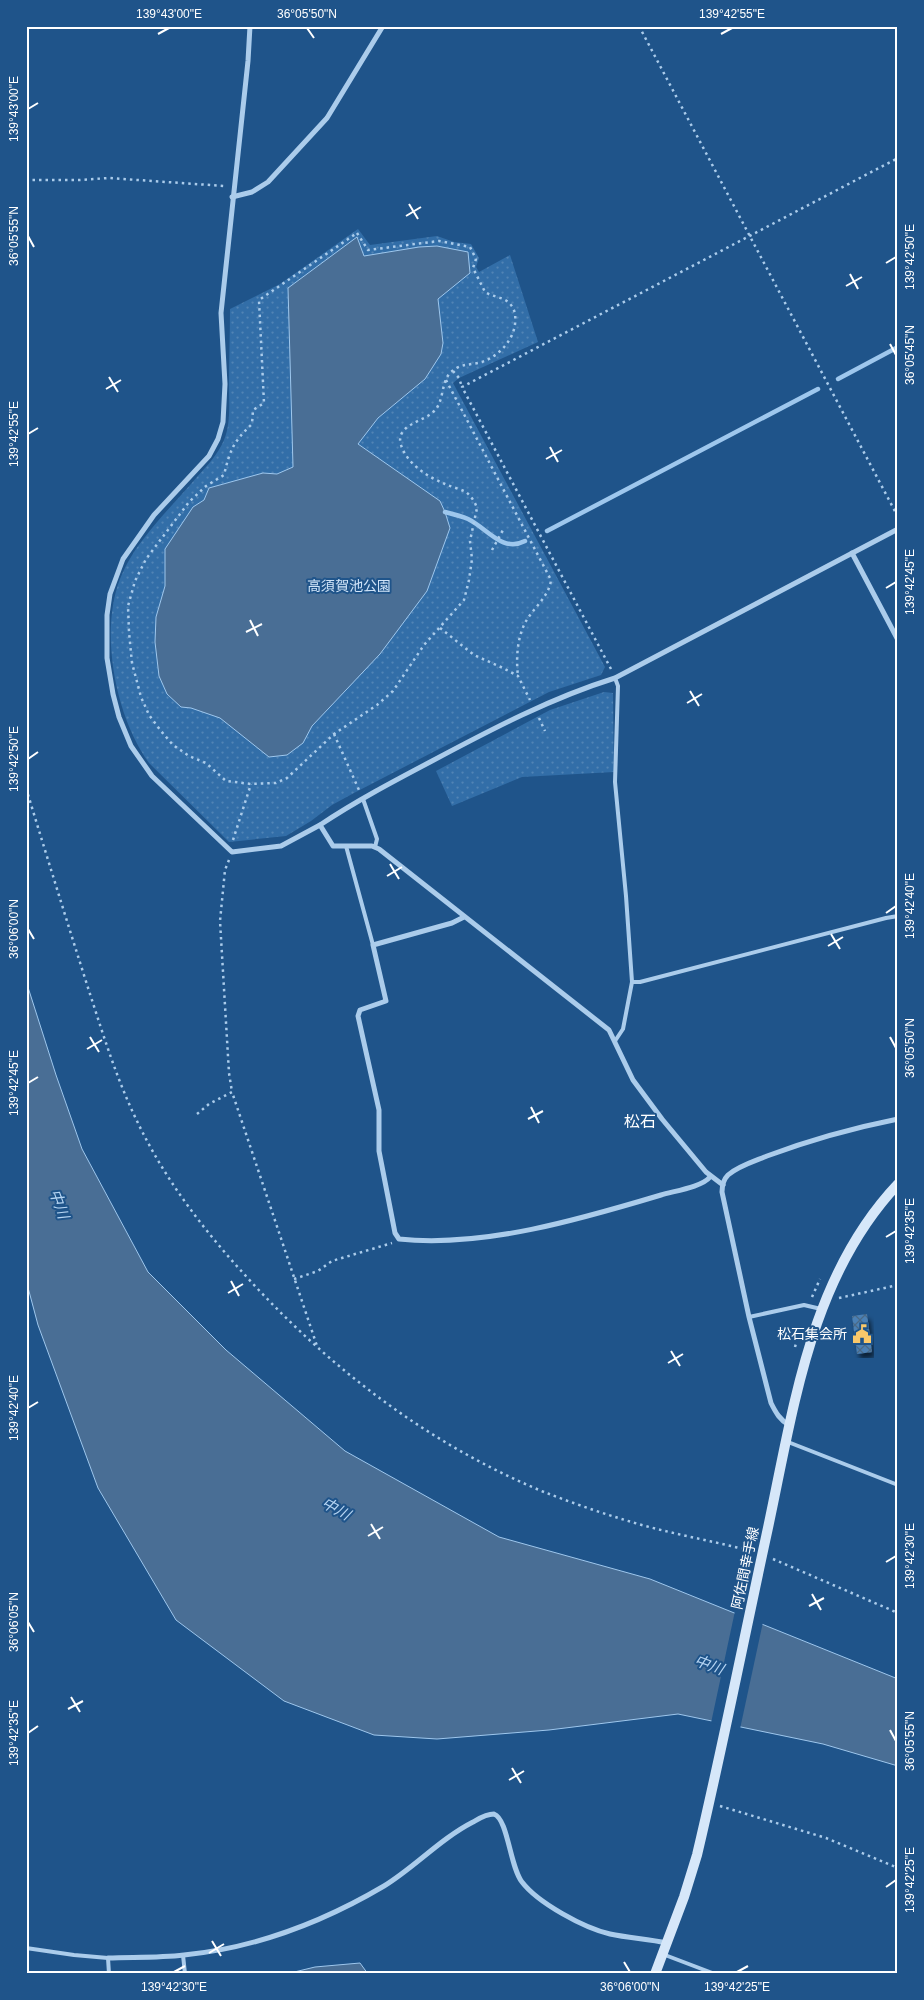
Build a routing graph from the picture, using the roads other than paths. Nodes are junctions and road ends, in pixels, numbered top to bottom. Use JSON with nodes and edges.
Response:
{"nodes":[{"id":1,"x":250,"y":26,"type":"edge"},
{"id":2,"x":382,"y":26,"type":"edge"},
{"id":3,"x":232,"y":197,"type":"junction"},
{"id":4,"x":898,"y":529,"type":"edge"},
{"id":5,"x":852,"y":553,"type":"junction"},
{"id":6,"x":898,"y":640,"type":"edge"},
{"id":7,"x":615,"y":678,"type":"junction"},
{"id":8,"x":363,"y":798,"type":"junction"},
{"id":9,"x":320,"y":825,"type":"junction"},
{"id":10,"x":346,"y":846,"type":"junction"},
{"id":11,"x":375,"y":847,"type":"junction"},
{"id":12,"x":898,"y":916,"type":"edge"},
{"id":13,"x":464,"y":917,"type":"junction"},
{"id":14,"x":373,"y":945,"type":"junction"},
{"id":15,"x":632,"y":982,"type":"junction"},
{"id":16,"x":615,"y":1041,"type":"junction"},
{"id":17,"x":898,"y":1119,"type":"edge"},
{"id":18,"x":710,"y":1176,"type":"junction"},
{"id":19,"x":898,"y":1184,"type":"edge"},
{"id":20,"x":723,"y":1185,"type":"junction"},
{"id":21,"x":821,"y":1309,"type":"junction"},
{"id":22,"x":749,"y":1317,"type":"junction"},
{"id":23,"x":790,"y":1426,"type":"junction"},
{"id":24,"x":786,"y":1441,"type":"junction"},
{"id":25,"x":898,"y":1484,"type":"edge"},
{"id":26,"x":667,"y":1943,"type":"junction"},
{"id":27,"x":26,"y":1948,"type":"edge"},
{"id":28,"x":662,"y":1954,"type":"junction"},
{"id":29,"x":183,"y":1955,"type":"junction"},
{"id":30,"x":108,"y":1958,"type":"junction"},
{"id":31,"x":109,"y":1974,"type":"edge"},
{"id":32,"x":184,"y":1974,"type":"edge"},
{"id":33,"x":655,"y":1974,"type":"edge"},
{"id":34,"x":715,"y":1974,"type":"edge"}],
"edges":[{"from":1,"to":3,"type":"street"},
{"from":2,"to":3,"type":"street"},
{"from":3,"to":9,"type":"street"},
{"from":4,"to":5,"type":"street"},
{"from":5,"to":6,"type":"street"},
{"from":5,"to":7,"type":"street"},
{"from":7,"to":8,"type":"street"},
{"from":7,"to":15,"type":"lane"},
{"from":8,"to":9,"type":"street"},
{"from":8,"to":11,"type":"lane"},
{"from":9,"to":10,"type":"street"},
{"from":10,"to":11,"type":"street"},
{"from":10,"to":14,"type":"lane"},
{"from":11,"to":13,"type":"street"},
{"from":12,"to":15,"type":"lane"},
{"from":13,"to":14,"type":"street"},
{"from":13,"to":16,"type":"street"},
{"from":14,"to":18,"type":"street"},
{"from":15,"to":16,"type":"lane"},
{"from":16,"to":18,"type":"street"},
{"from":17,"to":20,"type":"street"},
{"from":18,"to":20,"type":"street"},
{"from":19,"to":21,"type":"main road","name":"阿佐間幸手線"},
{"from":20,"to":22,"type":"street"},
{"from":21,"to":22,"type":"lane"},
{"from":21,"to":23,"type":"main road","name":"阿佐間幸手線"},
{"from":22,"to":23,"type":"street"},
{"from":23,"to":24,"type":"main road","name":"阿佐間幸手線"},
{"from":24,"to":25,"type":"lane"},
{"from":24,"to":26,"type":"main road","name":"阿佐間幸手線"},
{"from":26,"to":28,"type":"main road","name":"阿佐間幸手線"},
{"from":26,"to":29,"type":"street"},
{"from":27,"to":30,"type":"lane"},
{"from":28,"to":33,"type":"main road","name":"阿佐間幸手線"},
{"from":28,"to":34,"type":"lane"},
{"from":29,"to":30,"type":"street"},
{"from":29,"to":32,"type":"lane"},
{"from":30,"to":31,"type":"lane"}]}
